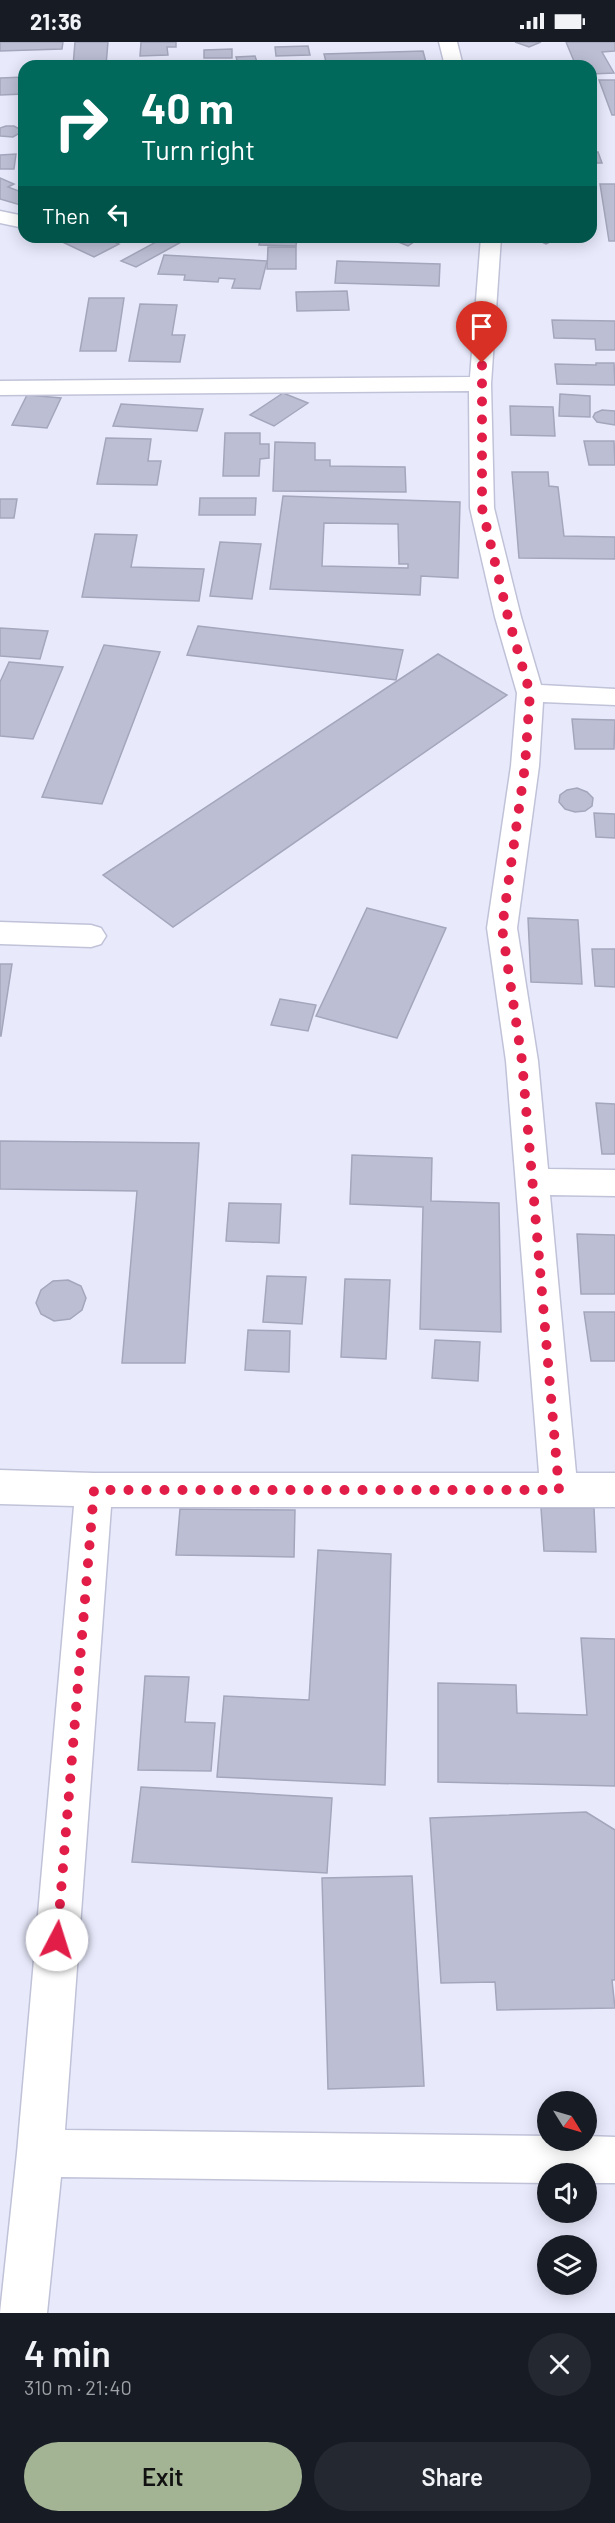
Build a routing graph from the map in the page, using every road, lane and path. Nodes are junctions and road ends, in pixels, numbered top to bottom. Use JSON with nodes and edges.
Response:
{"nodes":[{"id":1,"x":448,"y":42,"type":"edge"},
{"id":2,"x":452,"y":60,"type":"edge"},
{"id":3,"x":0,"y":217,"type":"edge"},
{"id":4,"x":18,"y":221,"type":"edge"},
{"id":5,"x":491,"y":243,"type":"edge"},
{"id":6,"x":480,"y":384,"type":"junction"},
{"id":7,"x":0,"y":388,"type":"edge"},
{"id":8,"x":530,"y":693,"type":"junction"},
{"id":9,"x":615,"y":697,"type":"edge"},
{"id":10,"x":0,"y":933,"type":"edge"},
{"id":11,"x":90,"y":936,"type":"dead end"},
{"id":12,"x":532,"y":1182,"type":"junction"},
{"id":13,"x":615,"y":1183,"type":"edge"},
{"id":14,"x":0,"y":1487,"type":"edge"},
{"id":15,"x":94,"y":1490,"type":"junction"},
{"id":16,"x":559,"y":1490,"type":"junction"},
{"id":17,"x":615,"y":1490,"type":"edge"},
{"id":18,"x":40,"y":2153,"type":"junction"},
{"id":19,"x":615,"y":2160,"type":"edge"},
{"id":20,"x":23,"y":2313,"type":"edge"}],
"edges":[{"from":1,"to":2,"type":"street"},
{"from":3,"to":4,"type":"street"},
{"from":5,"to":6,"type":"street"},
{"from":6,"to":7,"type":"street"},
{"from":6,"to":8,"type":"street"},
{"from":8,"to":9,"type":"street"},
{"from":8,"to":12,"type":"street"},
{"from":10,"to":11,"type":"street"},
{"from":12,"to":13,"type":"street"},
{"from":12,"to":16,"type":"street"},
{"from":14,"to":15,"type":"street"},
{"from":15,"to":16,"type":"street"},
{"from":15,"to":18,"type":"street"},
{"from":16,"to":17,"type":"street"},
{"from":18,"to":19,"type":"street"},
{"from":18,"to":20,"type":"street"}]}
